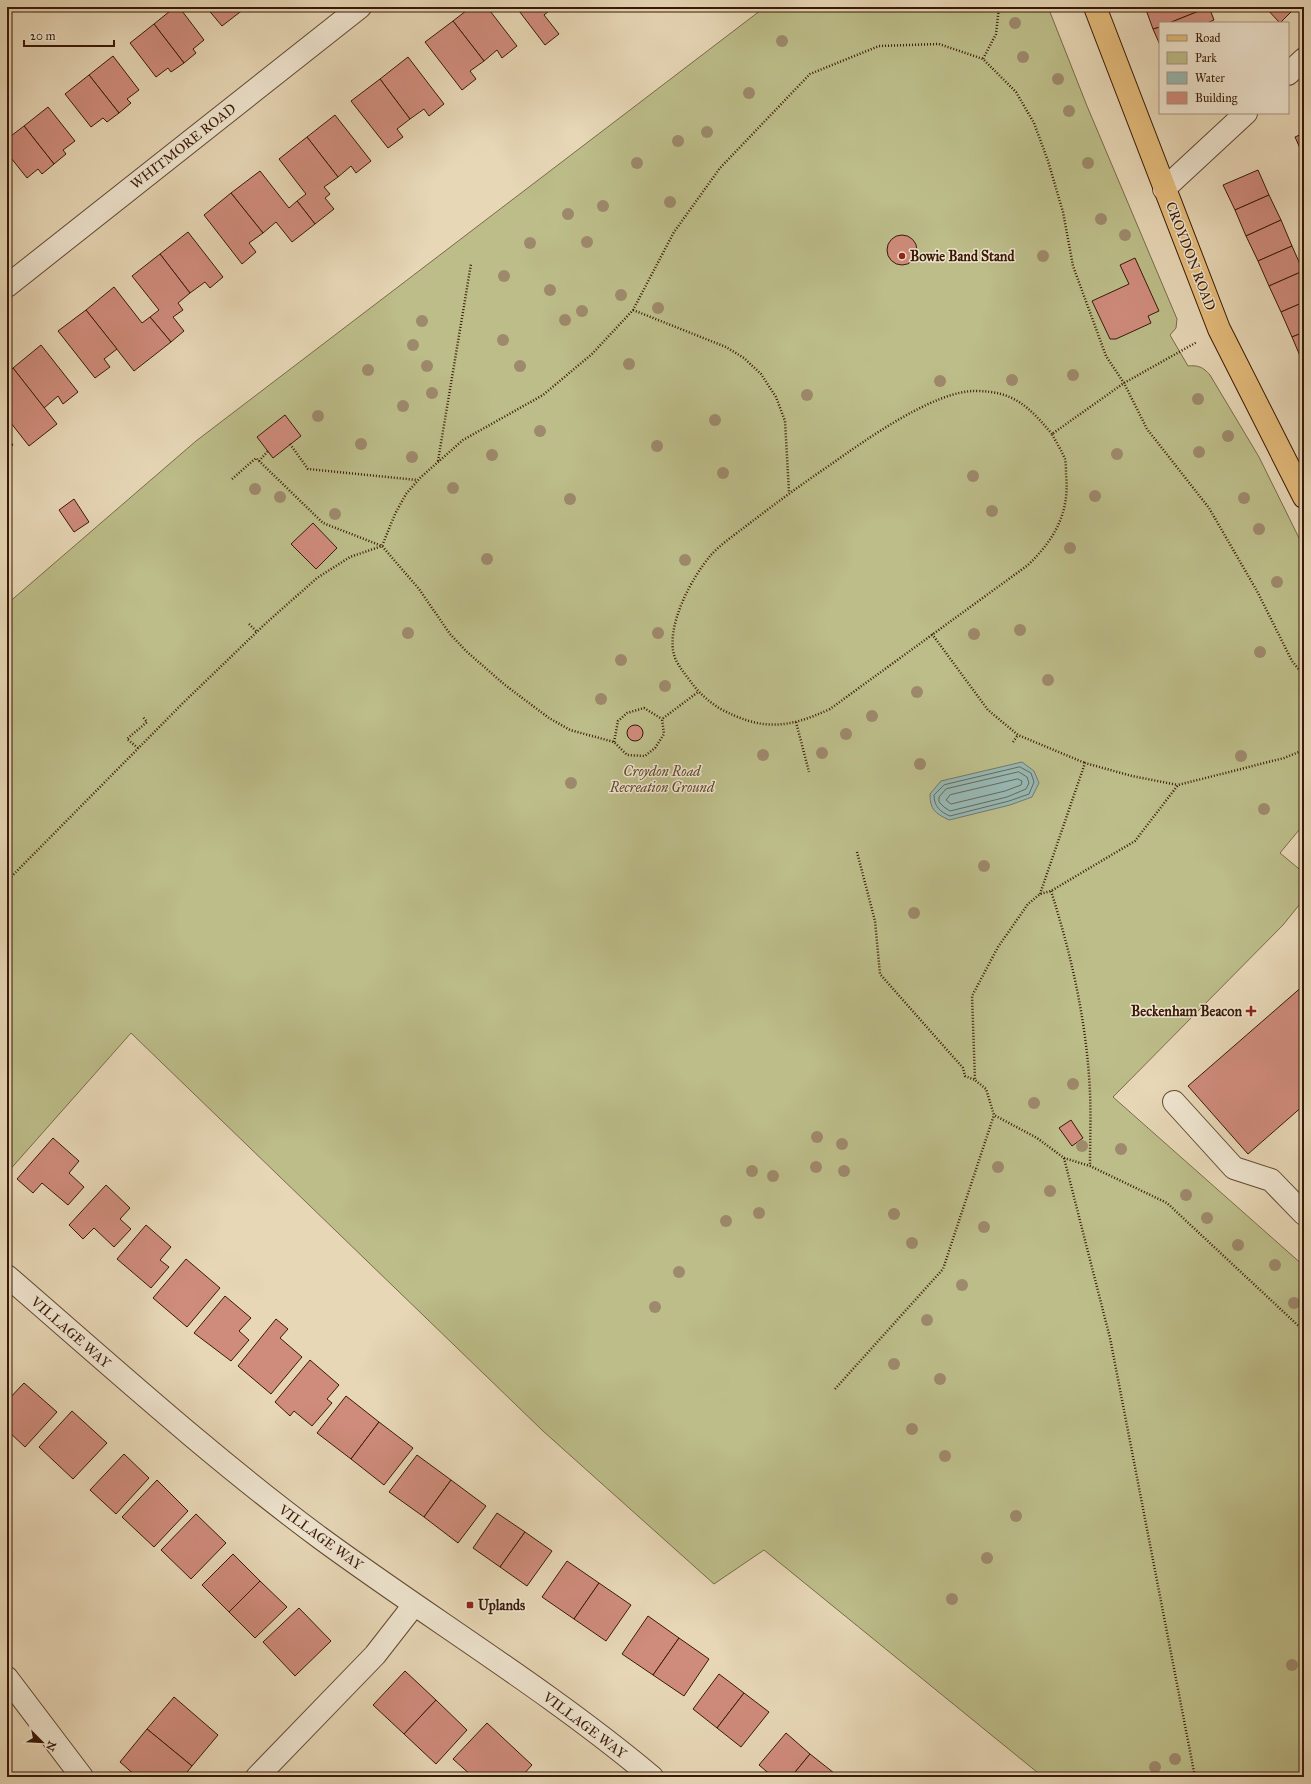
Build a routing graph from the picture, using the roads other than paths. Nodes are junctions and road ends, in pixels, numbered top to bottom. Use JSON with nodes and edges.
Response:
{"nodes":[{"id":1,"x":360,"y":7,"type":"edge"},
{"id":2,"x":1095,"y":7,"type":"edge"},
{"id":3,"x":1304,"y":59,"type":"edge"},
{"id":4,"x":1289,"y":73,"type":"edge"},
{"id":5,"x":1245,"y":114,"type":"edge"},
{"id":6,"x":1164,"y":189,"type":"junction"},
{"id":7,"x":7,"y":286,"type":"edge"},
{"id":8,"x":1304,"y":497,"type":"edge"},
{"id":9,"x":1174,"y":1102,"type":"dead end"},
{"id":10,"x":1304,"y":1214,"type":"edge"},
{"id":11,"x":7,"y":1276,"type":"edge"},
{"id":12,"x":414,"y":1605,"type":"junction"},
{"id":13,"x":7,"y":1678,"type":"edge"},
{"id":14,"x":82,"y":1777,"type":"edge"},
{"id":15,"x":257,"y":1777,"type":"edge"},
{"id":16,"x":652,"y":1777,"type":"edge"}],
"edges":[{"from":1,"to":7,"type":"street","name":"WHITMORE ROAD"},
{"from":2,"to":6,"type":"main road","name":"CROYDON ROAD"},
{"from":3,"to":4,"type":"street"},
{"from":5,"to":6,"type":"street"},
{"from":6,"to":8,"type":"main road","name":"CROYDON ROAD"},
{"from":9,"to":10,"type":"street"},
{"from":11,"to":12,"type":"street","name":"VILLAGE WAY"},
{"from":12,"to":15,"type":"street"},
{"from":12,"to":16,"type":"street","name":"VILLAGE WAY"},
{"from":13,"to":14,"type":"street"}]}
